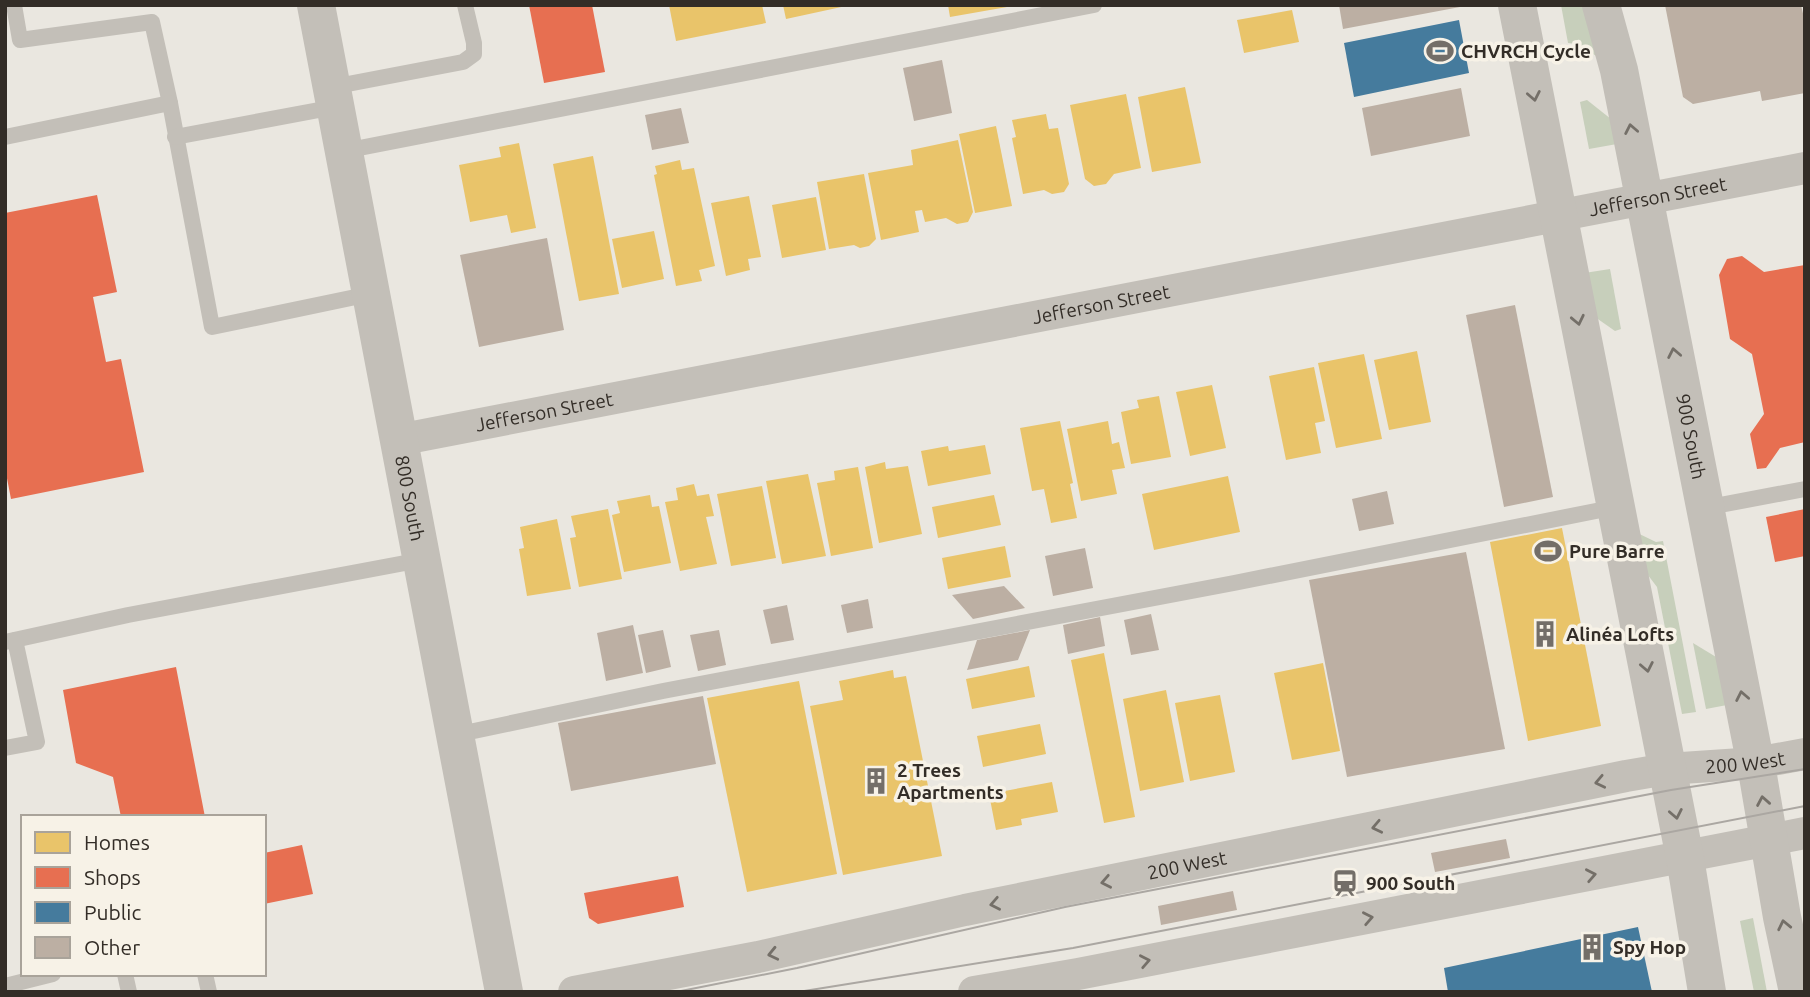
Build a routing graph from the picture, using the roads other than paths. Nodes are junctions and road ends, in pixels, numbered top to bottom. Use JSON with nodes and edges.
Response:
{"nodes":[{"id":1,"x":14,"y":5,"type":"edge"},
{"id":2,"x":316,"y":5,"type":"edge"},
{"id":3,"x":465,"y":5,"type":"edge"},
{"id":4,"x":1094,"y":5,"type":"edge"},
{"id":5,"x":1517,"y":5,"type":"edge"},
{"id":6,"x":1601,"y":5,"type":"edge"},
{"id":7,"x":334,"y":97,"type":"junction"},
{"id":8,"x":170,"y":103,"type":"junction"},
{"id":9,"x":5,"y":137,"type":"edge"},
{"id":10,"x":175,"y":137,"type":"junction"},
{"id":11,"x":344,"y":151,"type":"junction"},
{"id":12,"x":1805,"y":168,"type":"edge"},
{"id":13,"x":1644,"y":199,"type":"junction"},
{"id":14,"x":1557,"y":216,"type":"junction"},
{"id":15,"x":370,"y":294,"type":"junction"},
{"id":16,"x":398,"y":440,"type":"junction"},
{"id":17,"x":1805,"y":489,"type":"edge"},
{"id":18,"x":1616,"y":507,"type":"junction"},
{"id":19,"x":1704,"y":508,"type":"junction"},
{"id":20,"x":421,"y":560,"type":"junction"},
{"id":21,"x":10,"y":641,"type":"edge"},
{"id":22,"x":455,"y":735,"type":"junction"},
{"id":23,"x":5,"y":748,"type":"edge"},
{"id":24,"x":1805,"y":754,"type":"edge"},
{"id":25,"x":1756,"y":763,"type":"junction"},
{"id":26,"x":1667,"y":769,"type":"junction"},
{"id":27,"x":1787,"y":836,"type":"edge"},
{"id":28,"x":1685,"y":858,"type":"junction"},
{"id":29,"x":1698,"y":965,"type":"edge"},
{"id":30,"x":45,"y":976,"type":"edge"},
{"id":31,"x":5,"y":986,"type":"edge"},
{"id":32,"x":504,"y":992,"type":"edge"},
{"id":33,"x":574,"y":992,"type":"edge"},
{"id":34,"x":974,"y":992,"type":"edge"},
{"id":35,"x":1798,"y":992,"type":"edge"}],
"edges":[{"from":1,"to":8,"type":"lane"},
{"from":2,"to":7,"type":"street","name":"800 South"},
{"from":3,"to":7,"type":"lane"},
{"from":4,"to":11,"type":"lane"},
{"from":5,"to":14,"type":"street","one_way":true},
{"from":13,"to":6,"type":"street","name":"900 South","one_way":true},
{"from":7,"to":10,"type":"lane"},
{"from":7,"to":11,"type":"street","name":"800 South"},
{"from":8,"to":9,"type":"lane"},
{"from":8,"to":10,"type":"lane"},
{"from":10,"to":15,"type":"lane"},
{"from":11,"to":15,"type":"street","name":"800 South"},
{"from":12,"to":13,"type":"street","name":"Jefferson Street"},
{"from":13,"to":14,"type":"street","name":"Jefferson Street"},
{"from":19,"to":13,"type":"street","name":"900 South","one_way":true},
{"from":14,"to":16,"type":"street","name":"Jefferson Street"},
{"from":14,"to":18,"type":"street","one_way":true},
{"from":15,"to":16,"type":"street","name":"800 South"},
{"from":16,"to":20,"type":"street","name":"800 South"},
{"from":17,"to":19,"type":"lane"},
{"from":18,"to":22,"type":"lane"},
{"from":18,"to":26,"type":"street","one_way":true},
{"from":25,"to":19,"type":"street","name":"900 South","one_way":true},
{"from":20,"to":21,"type":"lane"},
{"from":20,"to":22,"type":"street","name":"800 South"},
{"from":21,"to":23,"type":"lane"},
{"from":22,"to":32,"type":"street","name":"800 South"},
{"from":24,"to":25,"type":"street","name":"200 West"},
{"from":25,"to":26,"type":"street","name":"200 West"},
{"from":27,"to":25,"type":"street","name":"900 South","one_way":true},
{"from":26,"to":28,"type":"street","one_way":true},
{"from":26,"to":33,"type":"street","name":"200 West","one_way":true},
{"from":27,"to":28,"type":"street"},
{"from":35,"to":27,"type":"street","name":"900 South","one_way":true},
{"from":28,"to":29,"type":"street"},
{"from":34,"to":28,"type":"street","one_way":true},
{"from":30,"to":31,"type":"lane"}]}
